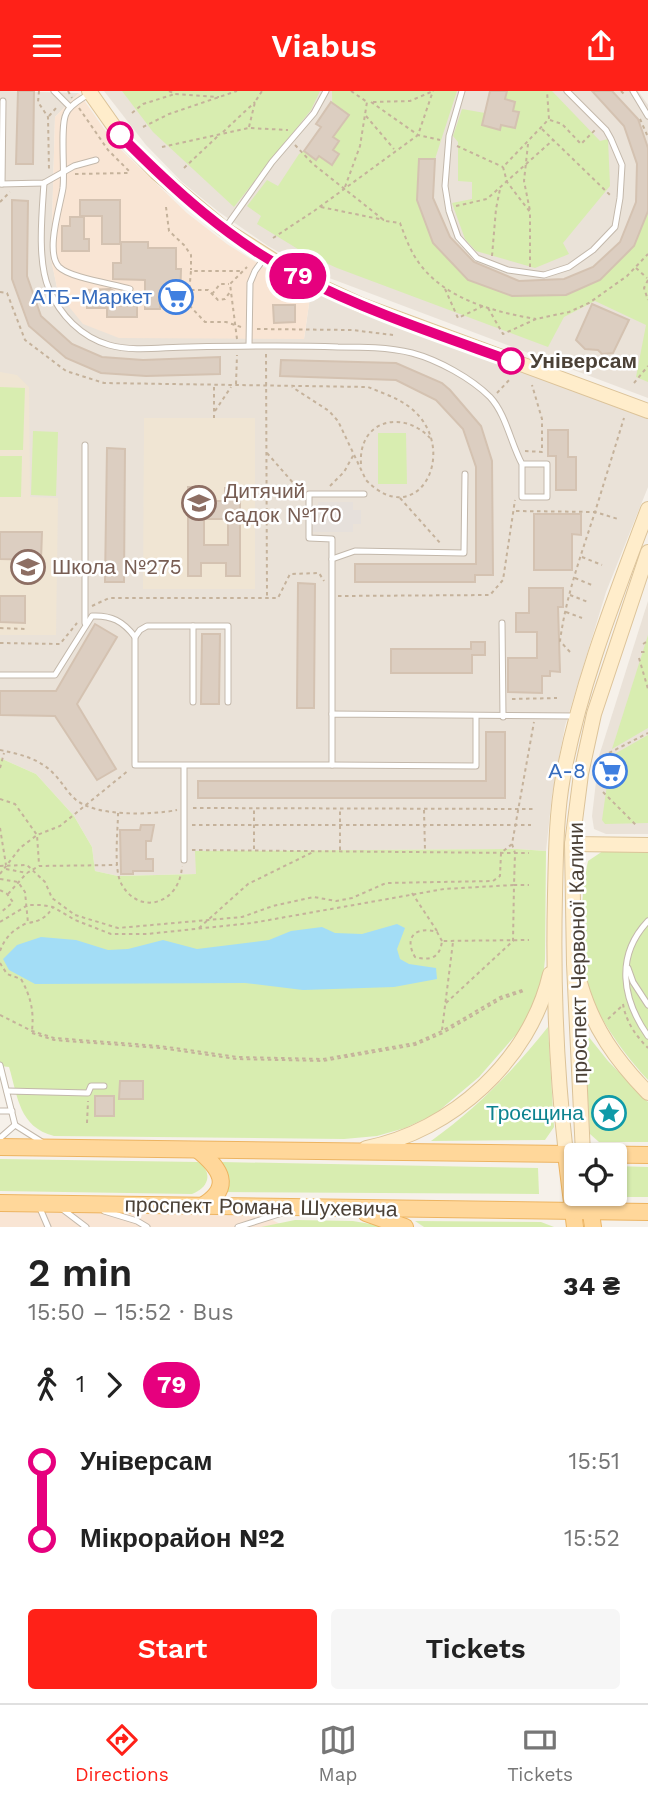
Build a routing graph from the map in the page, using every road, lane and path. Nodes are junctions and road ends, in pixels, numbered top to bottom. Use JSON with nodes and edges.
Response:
{"nodes":[{"id":1,"x":39,"y":91,"type":"edge"},
{"id":2,"x":54,"y":91,"type":"edge"},
{"id":3,"x":68,"y":91,"type":"edge"},
{"id":4,"x":169,"y":91,"type":"edge"},
{"id":5,"x":237,"y":91,"type":"edge"},
{"id":6,"x":262,"y":91,"type":"edge"},
{"id":7,"x":326,"y":91,"type":"edge"},
{"id":8,"x":351,"y":91,"type":"edge"},
{"id":9,"x":433,"y":91,"type":"edge"},
{"id":10,"x":462,"y":91,"type":"edge"},
{"id":11,"x":547,"y":91,"type":"edge"},
{"id":12,"x":566,"y":91,"type":"edge"},
{"id":13,"x":633,"y":91,"type":"edge"},
{"id":14,"x":89,"y":92,"type":"edge"},
{"id":15,"x":175,"y":94,"type":"junction"},
{"id":16,"x":220,"y":97,"type":"junction"},
{"id":17,"x":3,"y":100,"type":"dead end"},
{"id":18,"x":255,"y":102,"type":"junction"},
{"id":19,"x":367,"y":102,"type":"junction"},
{"id":20,"x":371,"y":102,"type":"junction"},
{"id":21,"x":73,"y":105,"type":"junction"},
{"id":22,"x":132,"y":113,"type":"dead end"},
{"id":23,"x":365,"y":115,"type":"junction"},
{"id":24,"x":648,"y":116,"type":"edge"},
{"id":25,"x":549,"y":120,"type":"junction"},
{"id":26,"x":600,"y":124,"type":"junction"},
{"id":27,"x":143,"y":127,"type":"dead end"},
{"id":28,"x":249,"y":128,"type":"junction"},
{"id":29,"x":541,"y":128,"type":"junction"},
{"id":30,"x":299,"y":131,"type":"junction"},
{"id":31,"x":221,"y":134,"type":"junction"},
{"id":32,"x":418,"y":135,"type":"junction"},
{"id":33,"x":291,"y":140,"type":"junction"},
{"id":34,"x":449,"y":140,"type":"junction"},
{"id":35,"x":553,"y":140,"type":"junction"},
{"id":36,"x":528,"y":141,"type":"junction"},
{"id":37,"x":162,"y":147,"type":"dead end"},
{"id":38,"x":395,"y":151,"type":"junction"},
{"id":39,"x":96,"y":160,"type":"dead end"},
{"id":40,"x":503,"y":167,"type":"junction"},
{"id":41,"x":525,"y":167,"type":"junction"},
{"id":42,"x":184,"y":168,"type":"dead end"},
{"id":43,"x":65,"y":172,"type":"junction"},
{"id":44,"x":130,"y":173,"type":"dead end"},
{"id":45,"x":47,"y":182,"type":"junction"},
{"id":46,"x":507,"y":182,"type":"junction"},
{"id":47,"x":1,"y":184,"type":"edge"},
{"id":48,"x":344,"y":188,"type":"junction"},
{"id":49,"x":500,"y":188,"type":"junction"},
{"id":50,"x":619,"y":204,"type":"junction"},
{"id":51,"x":320,"y":206,"type":"junction"},
{"id":52,"x":166,"y":207,"type":"dead end"},
{"id":53,"x":448,"y":207,"type":"junction"},
{"id":54,"x":530,"y":212,"type":"junction"},
{"id":55,"x":385,"y":221,"type":"junction"},
{"id":56,"x":224,"y":229,"type":"junction"},
{"id":57,"x":273,"y":238,"type":"dead end"},
{"id":58,"x":648,"y":254,"type":"edge"},
{"id":59,"x":265,"y":257,"type":"junction"},
{"id":60,"x":492,"y":264,"type":"junction"},
{"id":61,"x":247,"y":267,"type":"dead end"},
{"id":62,"x":636,"y":268,"type":"junction"},
{"id":63,"x":191,"y":271,"type":"junction"},
{"id":64,"x":243,"y":271,"type":"junction"},
{"id":65,"x":530,"y":273,"type":"junction"},
{"id":66,"x":648,"y":280,"type":"edge"},
{"id":67,"x":230,"y":284,"type":"junction"},
{"id":68,"x":445,"y":288,"type":"junction"},
{"id":69,"x":130,"y":289,"type":"dead end"},
{"id":70,"x":190,"y":290,"type":"junction"},
{"id":71,"x":0,"y":292,"type":"edge"},
{"id":72,"x":231,"y":292,"type":"junction"},
{"id":73,"x":212,"y":293,"type":"junction"},
{"id":74,"x":648,"y":300,"type":"edge"},
{"id":75,"x":483,"y":306,"type":"junction"},
{"id":76,"x":488,"y":308,"type":"junction"},
{"id":77,"x":536,"y":319,"type":"junction"},
{"id":78,"x":236,"y":325,"type":"junction"},
{"id":79,"x":250,"y":329,"type":"junction"},
{"id":80,"x":393,"y":335,"type":"dead end"},
{"id":81,"x":249,"y":345,"type":"junction"},
{"id":82,"x":237,"y":346,"type":"junction"},
{"id":83,"x":266,"y":346,"type":"junction"},
{"id":84,"x":648,"y":366,"type":"edge"},
{"id":85,"x":511,"y":377,"type":"dead end"},
{"id":86,"x":634,"y":383,"type":"dead end"},
{"id":87,"x":531,"y":385,"type":"dead end"},
{"id":88,"x":214,"y":386,"type":"junction"},
{"id":89,"x":234,"y":386,"type":"junction"},
{"id":90,"x":266,"y":386,"type":"junction"},
{"id":91,"x":292,"y":387,"type":"junction"},
{"id":92,"x":492,"y":399,"type":"junction"},
{"id":93,"x":648,"y":411,"type":"edge"},
{"id":94,"x":214,"y":412,"type":"junction"},
{"id":95,"x":214,"y":418,"type":"dead end"},
{"id":96,"x":624,"y":418,"type":"dead end"},
{"id":97,"x":433,"y":441,"type":"junction"},
{"id":98,"x":85,"y":445,"type":"dead end"},
{"id":99,"x":515,"y":451,"type":"junction"},
{"id":100,"x":266,"y":452,"type":"junction"},
{"id":101,"x":355,"y":453,"type":"junction"},
{"id":102,"x":522,"y":464,"type":"junction"},
{"id":103,"x":361,"y":469,"type":"junction"},
{"id":104,"x":465,"y":474,"type":"dead end"},
{"id":105,"x":321,"y":493,"type":"junction"},
{"id":106,"x":364,"y":493,"type":"dead end"},
{"id":107,"x":400,"y":498,"type":"junction"},
{"id":108,"x":309,"y":500,"type":"junction"},
{"id":109,"x":648,"y":509,"type":"edge"},
{"id":110,"x":595,"y":512,"type":"junction"},
{"id":111,"x":618,"y":519,"type":"dead end"},
{"id":112,"x":648,"y":552,"type":"edge"},
{"id":113,"x":449,"y":553,"type":"junction"},
{"id":114,"x":581,"y":557,"type":"junction"},
{"id":115,"x":332,"y":559,"type":"junction"},
{"id":116,"x":602,"y":565,"type":"dead end"},
{"id":117,"x":573,"y":578,"type":"junction"},
{"id":118,"x":594,"y":586,"type":"dead end"},
{"id":119,"x":569,"y":595,"type":"junction"},
{"id":120,"x":333,"y":596,"type":"junction"},
{"id":121,"x":267,"y":598,"type":"junction"},
{"id":122,"x":588,"y":602,"type":"dead end"},
{"id":123,"x":565,"y":611,"type":"junction"},
{"id":124,"x":85,"y":614,"type":"junction"},
{"id":125,"x":582,"y":618,"type":"dead end"},
{"id":126,"x":502,"y":623,"type":"dead end"},
{"id":127,"x":193,"y":626,"type":"junction"},
{"id":128,"x":85,"y":627,"type":"junction"},
{"id":129,"x":0,"y":628,"type":"edge"},
{"id":130,"x":26,"y":629,"type":"dead end"},
{"id":131,"x":135,"y":637,"type":"junction"},
{"id":132,"x":648,"y":641,"type":"edge"},
{"id":133,"x":0,"y":643,"type":"edge"},
{"id":134,"x":643,"y":644,"type":"dead end"},
{"id":135,"x":570,"y":652,"type":"dead end"},
{"id":136,"x":641,"y":652,"type":"dead end"},
{"id":137,"x":648,"y":652,"type":"edge"},
{"id":138,"x":639,"y":658,"type":"dead end"},
{"id":139,"x":0,"y":675,"type":"edge"},
{"id":140,"x":648,"y":689,"type":"edge"},
{"id":141,"x":557,"y":698,"type":"dead end"},
{"id":142,"x":503,"y":699,"type":"junction"},
{"id":143,"x":192,"y":702,"type":"dead end"},
{"id":144,"x":228,"y":702,"type":"dead end"},
{"id":145,"x":332,"y":714,"type":"junction"},
{"id":146,"x":476,"y":716,"type":"junction"},
{"id":147,"x":576,"y":716,"type":"junction"},
{"id":148,"x":503,"y":717,"type":"junction"},
{"id":149,"x":535,"y":717,"type":"junction"},
{"id":150,"x":648,"y":733,"type":"edge"},
{"id":151,"x":0,"y":750,"type":"edge"},
{"id":152,"x":5,"y":751,"type":"junction"},
{"id":153,"x":609,"y":753,"type":"dead end"},
{"id":154,"x":135,"y":765,"type":"junction"},
{"id":155,"x":332,"y":765,"type":"junction"},
{"id":156,"x":184,"y":766,"type":"junction"},
{"id":157,"x":0,"y":768,"type":"edge"},
{"id":158,"x":603,"y":792,"type":"dead end"},
{"id":159,"x":0,"y":799,"type":"edge"},
{"id":160,"x":84,"y":805,"type":"junction"},
{"id":161,"x":184,"y":808,"type":"junction"},
{"id":162,"x":254,"y":808,"type":"junction"},
{"id":163,"x":340,"y":809,"type":"junction"},
{"id":164,"x":424,"y":809,"type":"junction"},
{"id":165,"x":517,"y":809,"type":"junction"},
{"id":166,"x":533,"y":809,"type":"dead end"},
{"id":167,"x":118,"y":812,"type":"junction"},
{"id":168,"x":184,"y":825,"type":"junction"},
{"id":169,"x":254,"y":825,"type":"junction"},
{"id":170,"x":340,"y":825,"type":"junction"},
{"id":171,"x":424,"y":825,"type":"junction"},
{"id":172,"x":515,"y":825,"type":"junction"},
{"id":173,"x":531,"y":825,"type":"dead end"},
{"id":174,"x":636,"y":825,"type":"dead end"},
{"id":175,"x":0,"y":828,"type":"edge"},
{"id":176,"x":37,"y":835,"type":"junction"},
{"id":177,"x":512,"y":844,"type":"junction"},
{"id":178,"x":572,"y":844,"type":"junction"},
{"id":179,"x":648,"y":845,"type":"edge"},
{"id":180,"x":184,"y":850,"type":"junction"},
{"id":181,"x":254,"y":851,"type":"junction"},
{"id":182,"x":315,"y":851,"type":"junction"},
{"id":183,"x":340,"y":851,"type":"junction"},
{"id":184,"x":425,"y":852,"type":"junction"},
{"id":185,"x":501,"y":853,"type":"junction"},
{"id":186,"x":515,"y":853,"type":"junction"},
{"id":187,"x":529,"y":853,"type":"dead end"},
{"id":188,"x":184,"y":860,"type":"joint"},
{"id":189,"x":118,"y":865,"type":"junction"},
{"id":190,"x":0,"y":866,"type":"edge"},
{"id":191,"x":39,"y":866,"type":"junction"},
{"id":192,"x":6,"y":867,"type":"junction"},
{"id":193,"x":32,"y":871,"type":"junction"},
{"id":194,"x":0,"y":873,"type":"edge"},
{"id":195,"x":27,"y":873,"type":"junction"},
{"id":196,"x":0,"y":879,"type":"edge"},
{"id":197,"x":18,"y":882,"type":"junction"},
{"id":198,"x":514,"y":885,"type":"junction"},
{"id":199,"x":529,"y":885,"type":"dead end"},
{"id":200,"x":0,"y":890,"type":"edge"},
{"id":201,"x":412,"y":893,"type":"junction"},
{"id":202,"x":7,"y":894,"type":"junction"},
{"id":203,"x":27,"y":905,"type":"junction"},
{"id":204,"x":53,"y":907,"type":"junction"},
{"id":205,"x":0,"y":912,"type":"edge"},
{"id":206,"x":4,"y":920,"type":"junction"},
{"id":207,"x":206,"y":921,"type":"junction"},
{"id":208,"x":648,"y":921,"type":"edge"},
{"id":209,"x":0,"y":922,"type":"edge"},
{"id":210,"x":28,"y":923,"type":"junction"},
{"id":211,"x":198,"y":929,"type":"junction"},
{"id":212,"x":437,"y":932,"type":"junction"},
{"id":213,"x":529,"y":940,"type":"dead end"},
{"id":214,"x":442,"y":941,"type":"junction"},
{"id":215,"x":453,"y":941,"type":"junction"},
{"id":216,"x":513,"y":941,"type":"junction"},
{"id":217,"x":0,"y":950,"type":"edge"},
{"id":218,"x":553,"y":959,"type":"junction"},
{"id":219,"x":0,"y":963,"type":"edge"},
{"id":220,"x":574,"y":964,"type":"junction"},
{"id":221,"x":627,"y":965,"type":"junction"},
{"id":222,"x":446,"y":1003,"type":"junction"},
{"id":223,"x":623,"y":1005,"type":"dead end"},
{"id":224,"x":648,"y":1005,"type":"edge"},
{"id":225,"x":0,"y":1016,"type":"edge"},
{"id":226,"x":608,"y":1020,"type":"dead end"},
{"id":227,"x":32,"y":1031,"type":"junction"},
{"id":228,"x":442,"y":1031,"type":"junction"},
{"id":229,"x":648,"y":1036,"type":"edge"},
{"id":230,"x":0,"y":1065,"type":"edge"},
{"id":231,"x":1,"y":1073,"type":"edge"},
{"id":232,"x":104,"y":1086,"type":"dead end"},
{"id":233,"x":7,"y":1091,"type":"junction"},
{"id":234,"x":88,"y":1093,"type":"junction"},
{"id":235,"x":648,"y":1093,"type":"edge"},
{"id":236,"x":0,"y":1111,"type":"edge"},
{"id":237,"x":12,"y":1111,"type":"junction"},
{"id":238,"x":88,"y":1123,"type":"dead end"},
{"id":239,"x":15,"y":1125,"type":"junction"},
{"id":240,"x":0,"y":1138,"type":"edge"},
{"id":241,"x":565,"y":1143,"type":"edge"},
{"id":242,"x":582,"y":1143,"type":"edge"},
{"id":243,"x":0,"y":1147,"type":"edge"},
{"id":244,"x":50,"y":1147,"type":"junction"},
{"id":245,"x":198,"y":1150,"type":"junction"},
{"id":246,"x":344,"y":1152,"type":"junction"},
{"id":247,"x":564,"y":1154,"type":"edge"},
{"id":248,"x":627,"y":1156,"type":"edge"},
{"id":249,"x":648,"y":1156,"type":"edge"},
{"id":250,"x":0,"y":1203,"type":"edge"},
{"id":251,"x":37,"y":1203,"type":"junction"},
{"id":252,"x":55,"y":1204,"type":"junction"},
{"id":253,"x":84,"y":1205,"type":"junction"},
{"id":254,"x":202,"y":1206,"type":"junction"},
{"id":255,"x":312,"y":1206,"type":"junction"},
{"id":256,"x":347,"y":1207,"type":"junction"},
{"id":257,"x":648,"y":1212,"type":"edge"},
{"id":258,"x":265,"y":1217,"type":"junction"},
{"id":259,"x":574,"y":1220,"type":"edge"},
{"id":260,"x":592,"y":1220,"type":"edge"},
{"id":261,"x":48,"y":1227,"type":"edge"},
{"id":262,"x":86,"y":1227,"type":"edge"},
{"id":263,"x":147,"y":1227,"type":"edge"},
{"id":264,"x":238,"y":1227,"type":"edge"},
{"id":265,"x":254,"y":1227,"type":"edge"},
{"id":266,"x":405,"y":1227,"type":"edge"}],
"edges":[{"from":1,"to":45,"type":"path"},
{"from":2,"to":21,"type":"lane"},
{"from":3,"to":21,"type":"path"},
{"from":4,"to":15,"type":"path"},
{"from":5,"to":16,"type":"path"},
{"from":6,"to":18,"type":"path"},
{"from":7,"to":30,"type":"lane"},
{"from":8,"to":19,"type":"path"},
{"from":9,"to":20,"type":"path"},
{"from":9,"to":32,"type":"path"},
{"from":10,"to":34,"type":"lane"},
{"from":11,"to":25,"type":"path"},
{"from":12,"to":26,"type":"lane"},
{"from":13,"to":24,"type":"lane"},
{"from":14,"to":21,"type":"lane"},
{"from":14,"to":56,"type":"main road"},
{"from":15,"to":16,"type":"path"},
{"from":15,"to":22,"type":"path"},
{"from":16,"to":27,"type":"path"},
{"from":17,"to":47,"type":"lane"},
{"from":18,"to":28,"type":"path"},
{"from":18,"to":31,"type":"path"},
{"from":19,"to":20,"type":"path"},
{"from":19,"to":23,"type":"path"},
{"from":20,"to":32,"type":"path"},
{"from":21,"to":43,"type":"lane"},
{"from":21,"to":44,"type":"path"},
{"from":23,"to":38,"type":"path"},
{"from":23,"to":48,"type":"path"},
{"from":25,"to":26,"type":"path"},
{"from":25,"to":29,"type":"path"},
{"from":26,"to":50,"type":"lane"},
{"from":28,"to":30,"type":"path"},
{"from":28,"to":31,"type":"path"},
{"from":29,"to":35,"type":"path"},
{"from":29,"to":36,"type":"path"},
{"from":30,"to":33,"type":"lane"},
{"from":31,"to":37,"type":"path"},
{"from":31,"to":42,"type":"path"},
{"from":32,"to":34,"type":"path"},
{"from":32,"to":38,"type":"path"},
{"from":33,"to":48,"type":"path"},
{"from":33,"to":56,"type":"lane"},
{"from":34,"to":40,"type":"path"},
{"from":34,"to":53,"type":"lane"},
{"from":35,"to":41,"type":"path"},
{"from":35,"to":50,"type":"path"},
{"from":36,"to":40,"type":"path"},
{"from":36,"to":41,"type":"path"},
{"from":38,"to":48,"type":"path"},
{"from":39,"to":43,"type":"lane"},
{"from":40,"to":46,"type":"path"},
{"from":41,"to":46,"type":"path"},
{"from":41,"to":54,"type":"path"},
{"from":43,"to":45,"type":"lane"},
{"from":43,"to":69,"type":"lane"},
{"from":45,"to":47,"type":"lane"},
{"from":45,"to":82,"type":"lane"},
{"from":46,"to":49,"type":"path"},
{"from":46,"to":54,"type":"path"},
{"from":48,"to":51,"type":"path"},
{"from":48,"to":55,"type":"path"},
{"from":49,"to":53,"type":"path"},
{"from":49,"to":60,"type":"path"},
{"from":50,"to":65,"type":"lane"},
{"from":51,"to":55,"type":"path"},
{"from":51,"to":57,"type":"path"},
{"from":52,"to":63,"type":"path"},
{"from":53,"to":60,"type":"lane"},
{"from":54,"to":65,"type":"path"},
{"from":55,"to":68,"type":"path"},
{"from":56,"to":59,"type":"main road"},
{"from":58,"to":62,"type":"path"},
{"from":59,"to":79,"type":"lane"},
{"from":59,"to":93,"type":"main road"},
{"from":60,"to":65,"type":"lane"},
{"from":61,"to":64,"type":"path"},
{"from":62,"to":66,"type":"path"},
{"from":62,"to":77,"type":"path"},
{"from":63,"to":64,"type":"path"},
{"from":63,"to":70,"type":"path"},
{"from":64,"to":67,"type":"path"},
{"from":66,"to":74,"type":"path"},
{"from":67,"to":72,"type":"path"},
{"from":67,"to":73,"type":"path"},
{"from":68,"to":75,"type":"path"},
{"from":68,"to":75,"type":"path"},
{"from":70,"to":73,"type":"path"},
{"from":70,"to":78,"type":"path"},
{"from":71,"to":88,"type":"path"},
{"from":72,"to":73,"type":"path"},
{"from":72,"to":78,"type":"path"},
{"from":75,"to":76,"type":"path"},
{"from":76,"to":77,"type":"path"},
{"from":76,"to":77,"type":"path"},
{"from":78,"to":82,"type":"path"},
{"from":79,"to":80,"type":"path"},
{"from":79,"to":81,"type":"lane"},
{"from":81,"to":82,"type":"lane"},
{"from":81,"to":83,"type":"lane"},
{"from":82,"to":89,"type":"path"},
{"from":83,"to":90,"type":"path"},
{"from":83,"to":92,"type":"lane"},
{"from":84,"to":86,"type":"path"},
{"from":85,"to":92,"type":"path"},
{"from":87,"to":99,"type":"path"},
{"from":88,"to":89,"type":"path"},
{"from":88,"to":94,"type":"path"},
{"from":89,"to":90,"type":"path"},
{"from":89,"to":94,"type":"path"},
{"from":90,"to":91,"type":"path"},
{"from":90,"to":100,"type":"path"},
{"from":91,"to":97,"type":"path"},
{"from":91,"to":101,"type":"path"},
{"from":92,"to":99,"type":"lane"},
{"from":94,"to":95,"type":"path"},
{"from":96,"to":110,"type":"path"},
{"from":97,"to":103,"type":"path"},
{"from":97,"to":107,"type":"path"},
{"from":98,"to":124,"type":"lane"},
{"from":99,"to":102,"type":"lane"},
{"from":100,"to":108,"type":"path"},
{"from":100,"to":121,"type":"path"},
{"from":101,"to":103,"type":"path"},
{"from":101,"to":105,"type":"path"},
{"from":102,"to":102,"type":"lane"},
{"from":103,"to":107,"type":"path"},
{"from":104,"to":113,"type":"lane"},
{"from":105,"to":106,"type":"lane"},
{"from":105,"to":108,"type":"lane"},
{"from":107,"to":113,"type":"path"},
{"from":108,"to":115,"type":"lane"},
{"from":109,"to":147,"type":"main road","name":"проспект Червоної Калини"},
{"from":110,"to":111,"type":"path"},
{"from":110,"to":114,"type":"path"},
{"from":110,"to":120,"type":"path"},
{"from":112,"to":178,"type":"main road","name":"проспект Червоної Калини"},
{"from":113,"to":115,"type":"lane"},
{"from":114,"to":116,"type":"path"},
{"from":114,"to":117,"type":"path"},
{"from":115,"to":120,"type":"lane"},
{"from":117,"to":118,"type":"path"},
{"from":117,"to":119,"type":"path"},
{"from":119,"to":122,"type":"path"},
{"from":119,"to":123,"type":"path"},
{"from":120,"to":121,"type":"path"},
{"from":120,"to":145,"type":"lane"},
{"from":121,"to":124,"type":"path"},
{"from":123,"to":125,"type":"path"},
{"from":123,"to":135,"type":"path"},
{"from":124,"to":128,"type":"lane"},
{"from":124,"to":133,"type":"path"},
{"from":126,"to":142,"type":"lane"},
{"from":127,"to":131,"type":"lane"},
{"from":127,"to":143,"type":"lane"},
{"from":127,"to":144,"type":"lane"},
{"from":128,"to":131,"type":"lane"},
{"from":128,"to":139,"type":"lane"},
{"from":129,"to":130,"type":"path"},
{"from":131,"to":154,"type":"lane"},
{"from":132,"to":134,"type":"path"},
{"from":136,"to":137,"type":"path"},
{"from":138,"to":140,"type":"path"},
{"from":141,"to":142,"type":"path"},
{"from":142,"to":148,"type":"lane"},
{"from":145,"to":146,"type":"lane"},
{"from":145,"to":155,"type":"lane"},
{"from":146,"to":148,"type":"lane"},
{"from":146,"to":155,"type":"lane"},
{"from":147,"to":149,"type":"lane"},
{"from":147,"to":218,"type":"main road","name":"проспект Червоної Калини"},
{"from":148,"to":149,"type":"lane"},
{"from":149,"to":165,"type":"path"},
{"from":150,"to":153,"type":"path"},
{"from":151,"to":152,"type":"path"},
{"from":152,"to":157,"type":"path"},
{"from":152,"to":160,"type":"path"},
{"from":154,"to":156,"type":"lane"},
{"from":154,"to":160,"type":"path"},
{"from":155,"to":156,"type":"lane"},
{"from":156,"to":161,"type":"lane"},
{"from":158,"to":174,"type":"path"},
{"from":159,"to":176,"type":"path"},
{"from":160,"to":167,"type":"path"},
{"from":160,"to":176,"type":"path"},
{"from":161,"to":162,"type":"path"},
{"from":161,"to":167,"type":"path"},
{"from":161,"to":168,"type":"lane"},
{"from":162,"to":163,"type":"path"},
{"from":162,"to":169,"type":"path"},
{"from":163,"to":164,"type":"path"},
{"from":163,"to":170,"type":"path"},
{"from":164,"to":165,"type":"path"},
{"from":164,"to":171,"type":"path"},
{"from":165,"to":166,"type":"path"},
{"from":165,"to":172,"type":"path"},
{"from":167,"to":189,"type":"path"},
{"from":168,"to":169,"type":"path"},
{"from":168,"to":180,"type":"lane"},
{"from":169,"to":170,"type":"path"},
{"from":169,"to":181,"type":"path"},
{"from":170,"to":171,"type":"path"},
{"from":170,"to":183,"type":"path"},
{"from":171,"to":172,"type":"path"},
{"from":171,"to":184,"type":"path"},
{"from":172,"to":173,"type":"path"},
{"from":172,"to":177,"type":"path"},
{"from":175,"to":192,"type":"path"},
{"from":176,"to":191,"type":"path"},
{"from":176,"to":192,"type":"path"},
{"from":177,"to":185,"type":"path"},
{"from":177,"to":186,"type":"path"},
{"from":178,"to":179,"type":"main road"},
{"from":178,"to":220,"type":"main road","name":"проспект Червоної Калини"},
{"from":180,"to":181,"type":"path"},
{"from":180,"to":188,"type":"lane"},
{"from":181,"to":182,"type":"path"},
{"from":182,"to":183,"type":"path"},
{"from":182,"to":207,"type":"path"},
{"from":183,"to":184,"type":"path"},
{"from":184,"to":185,"type":"path"},
{"from":185,"to":186,"type":"path"},
{"from":185,"to":207,"type":"path"},
{"from":186,"to":187,"type":"path"},
{"from":186,"to":198,"type":"path"},
{"from":188,"to":189,"type":"path"},
{"from":189,"to":191,"type":"path"},
{"from":190,"to":192,"type":"path"},
{"from":191,"to":193,"type":"path"},
{"from":192,"to":193,"type":"path"},
{"from":192,"to":194,"type":"path"},
{"from":192,"to":195,"type":"path"},
{"from":193,"to":195,"type":"path"},
{"from":193,"to":207,"type":"path"},
{"from":195,"to":197,"type":"path"},
{"from":196,"to":197,"type":"path"},
{"from":197,"to":202,"type":"path"},
{"from":197,"to":203,"type":"path"},
{"from":198,"to":199,"type":"path"},
{"from":198,"to":201,"type":"path"},
{"from":198,"to":216,"type":"path"},
{"from":200,"to":202,"type":"path"},
{"from":201,"to":211,"type":"path"},
{"from":201,"to":212,"type":"path"},
{"from":202,"to":205,"type":"path"},
{"from":203,"to":204,"type":"path"},
{"from":203,"to":206,"type":"path"},
{"from":203,"to":210,"type":"path"},
{"from":204,"to":210,"type":"path"},
{"from":204,"to":211,"type":"path"},
{"from":205,"to":206,"type":"path"},
{"from":206,"to":209,"type":"path"},
{"from":207,"to":211,"type":"path"},
{"from":208,"to":221,"type":"lane"},
{"from":210,"to":217,"type":"path"},
{"from":212,"to":214,"type":"path"},
{"from":212,"to":214,"type":"path"},
{"from":213,"to":216,"type":"path"},
{"from":214,"to":215,"type":"path"},
{"from":215,"to":216,"type":"path"},
{"from":215,"to":222,"type":"path"},
{"from":216,"to":222,"type":"path"},
{"from":218,"to":241,"type":"main road","name":"проспект Червоної Калини"},
{"from":218,"to":246,"type":"main road"},
{"from":219,"to":227,"type":"path"},
{"from":220,"to":235,"type":"main road"},
{"from":220,"to":242,"type":"main road","name":"проспект Червоної Калини"},
{"from":221,"to":224,"type":"lane"},
{"from":221,"to":229,"type":"lane"},
{"from":222,"to":228,"type":"path"},
{"from":223,"to":226,"type":"path"},
{"from":225,"to":227,"type":"path"},
{"from":225,"to":228,"type":"path"},
{"from":227,"to":228,"type":"path"},
{"from":230,"to":231,"type":"lane"},
{"from":231,"to":233,"type":"lane"},
{"from":232,"to":234,"type":"lane"},
{"from":233,"to":234,"type":"lane"},
{"from":233,"to":237,"type":"lane"},
{"from":234,"to":238,"type":"path"},
{"from":236,"to":237,"type":"lane"},
{"from":237,"to":239,"type":"lane"},
{"from":239,"to":240,"type":"lane"},
{"from":239,"to":244,"type":"lane"},
{"from":243,"to":244,"type":"main road"},
{"from":244,"to":245,"type":"main road"},
{"from":245,"to":246,"type":"main road"},
{"from":245,"to":254,"type":"main road"},
{"from":246,"to":247,"type":"main road"},
{"from":248,"to":249,"type":"main road"},
{"from":250,"to":251,"type":"main road","name":"проспект Романа Шухевича"},
{"from":251,"to":252,"type":"main road","name":"проспект Романа Шухевича"},
{"from":251,"to":261,"type":"lane"},
{"from":252,"to":253,"type":"main road","name":"проспект Романа Шухевича"},
{"from":252,"to":262,"type":"lane"},
{"from":253,"to":254,"type":"main road","name":"проспект Романа Шухевича"},
{"from":253,"to":263,"type":"lane"},
{"from":254,"to":255,"type":"main road","name":"проспект Романа Шухевича"},
{"from":255,"to":256,"type":"main road","name":"проспект Романа Шухевича"},
{"from":255,"to":258,"type":"lane"},
{"from":256,"to":259,"type":"main road","name":"проспект Романа Шухевича"},
{"from":256,"to":266,"type":"main road"},
{"from":257,"to":260,"type":"main road","name":"проспект Романа Шухевича"},
{"from":258,"to":264,"type":"lane"},
{"from":258,"to":265,"type":"lane"},
{"from":259,"to":260,"type":"main road","name":"проспект Романа Шухевича"}]}
